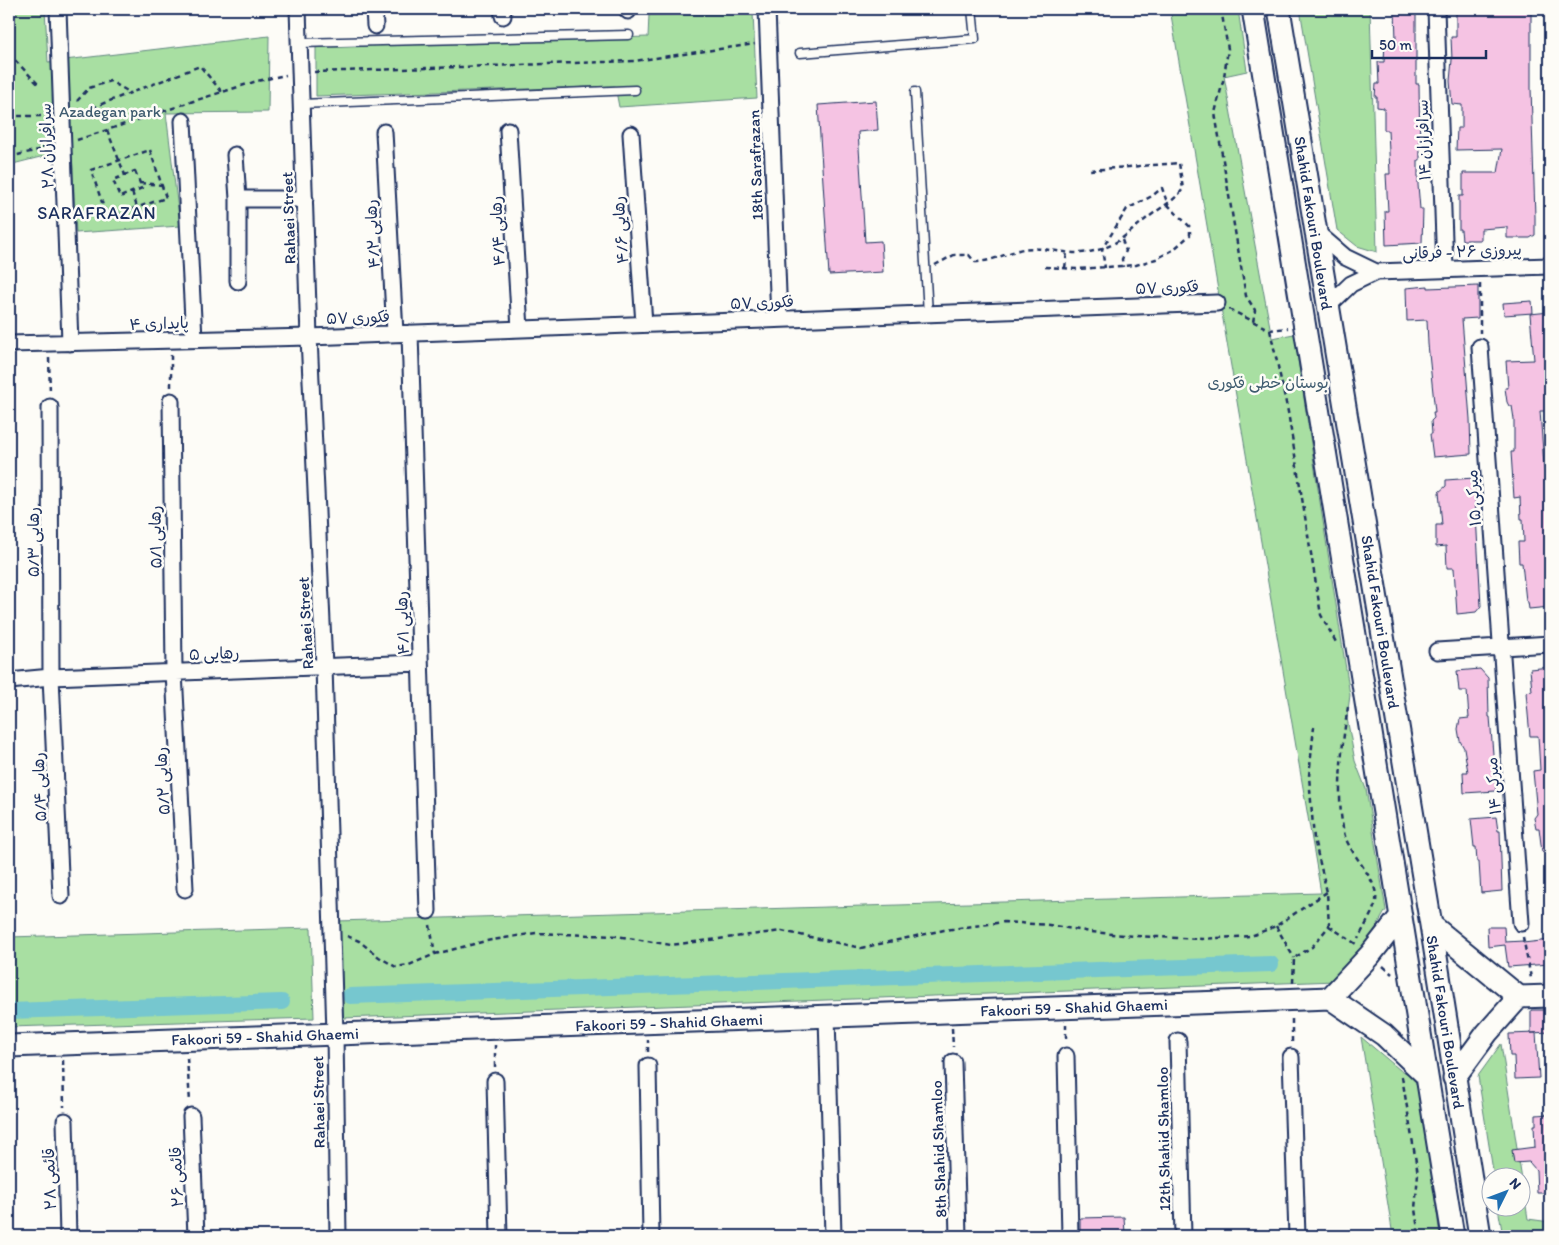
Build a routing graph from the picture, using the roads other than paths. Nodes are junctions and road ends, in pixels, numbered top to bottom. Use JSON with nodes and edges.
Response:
{"nodes":[{"id":1,"x":58,"y":9,"type":"edge"},
{"id":2,"x":298,"y":9,"type":"edge"},
{"id":3,"x":374,"y":9,"type":"edge"},
{"id":4,"x":767,"y":9,"type":"edge"},
{"id":5,"x":972,"y":9,"type":"edge"},
{"id":6,"x":1253,"y":9,"type":"edge"},
{"id":7,"x":1279,"y":9,"type":"edge"},
{"id":8,"x":1436,"y":9,"type":"edge"},
{"id":9,"x":374,"y":26,"type":"dead end"},
{"id":10,"x":629,"y":35,"type":"dead end"},
{"id":11,"x":299,"y":43,"type":"junction"},
{"id":12,"x":800,"y":53,"type":"dead end"},
{"id":13,"x":635,"y":90,"type":"dead end"},
{"id":14,"x":915,"y":92,"type":"dead end"},
{"id":15,"x":301,"y":104,"type":"junction"},
{"id":16,"x":183,"y":121,"type":"dead end"},
{"id":17,"x":508,"y":130,"type":"dead end"},
{"id":18,"x":384,"y":132,"type":"dead end"},
{"id":19,"x":631,"y":134,"type":"dead end"},
{"id":20,"x":235,"y":155,"type":"dead end"},
{"id":21,"x":238,"y":199,"type":"junction"},
{"id":22,"x":304,"y":199,"type":"junction"},
{"id":23,"x":1316,"y":232,"type":"junction"},
{"id":24,"x":1550,"y":266,"type":"edge"},
{"id":25,"x":1445,"y":269,"type":"junction"},
{"id":26,"x":1376,"y":272,"type":"junction"},
{"id":27,"x":238,"y":281,"type":"dead end"},
{"id":28,"x":1217,"y":303,"type":"road end"},
{"id":29,"x":1328,"y":306,"type":"junction"},
{"id":30,"x":928,"y":314,"type":"junction"},
{"id":31,"x":779,"y":319,"type":"junction"},
{"id":32,"x":644,"y":324,"type":"junction"},
{"id":33,"x":520,"y":329,"type":"junction"},
{"id":34,"x":403,"y":333,"type":"junction"},
{"id":35,"x":309,"y":336,"type":"junction"},
{"id":36,"x":194,"y":339,"type":"junction"},
{"id":37,"x":70,"y":343,"type":"junction"},
{"id":38,"x":9,"y":344,"type":"edge"},
{"id":39,"x":1480,"y":347,"type":"road end"},
{"id":40,"x":172,"y":401,"type":"road end"},
{"id":41,"x":50,"y":407,"type":"road end"},
{"id":42,"x":1550,"y":644,"type":"edge"},
{"id":43,"x":1501,"y":647,"type":"junction"},
{"id":44,"x":1437,"y":651,"type":"dead end"},
{"id":45,"x":420,"y":663,"type":"junction"},
{"id":46,"x":324,"y":666,"type":"junction"},
{"id":47,"x":174,"y":672,"type":"junction"},
{"id":48,"x":52,"y":677,"type":"junction"},
{"id":49,"x":9,"y":681,"type":"edge"},
{"id":50,"x":185,"y":889,"type":"dead end"},
{"id":51,"x":61,"y":896,"type":"dead end"},
{"id":52,"x":428,"y":911,"type":"road end"},
{"id":53,"x":1400,"y":917,"type":"junction"},
{"id":54,"x":1521,"y":923,"type":"road end"},
{"id":55,"x":1430,"y":924,"type":"junction"},
{"id":56,"x":1535,"y":996,"type":"edge"},
{"id":57,"x":1330,"y":998,"type":"junction"},
{"id":58,"x":827,"y":1016,"type":"junction"},
{"id":59,"x":335,"y":1034,"type":"junction"},
{"id":60,"x":1178,"y":1041,"type":"dead end"},
{"id":61,"x":9,"y":1046,"type":"edge"},
{"id":62,"x":1066,"y":1056,"type":"road end"},
{"id":63,"x":1291,"y":1057,"type":"road end"},
{"id":64,"x":953,"y":1062,"type":"road end"},
{"id":65,"x":648,"y":1066,"type":"road end"},
{"id":66,"x":1427,"y":1076,"type":"junction"},
{"id":67,"x":1454,"y":1078,"type":"junction"},
{"id":68,"x":495,"y":1081,"type":"road end"},
{"id":69,"x":191,"y":1116,"type":"road end"},
{"id":70,"x":64,"y":1121,"type":"road end"},
{"id":71,"x":68,"y":1236,"type":"edge"},
{"id":72,"x":196,"y":1236,"type":"edge"},
{"id":73,"x":338,"y":1236,"type":"edge"},
{"id":74,"x":499,"y":1236,"type":"edge"},
{"id":75,"x":651,"y":1236,"type":"edge"},
{"id":76,"x":833,"y":1236,"type":"edge"},
{"id":77,"x":958,"y":1236,"type":"edge"},
{"id":78,"x":1070,"y":1236,"type":"edge"},
{"id":79,"x":1183,"y":1236,"type":"edge"},
{"id":80,"x":1296,"y":1236,"type":"edge"},
{"id":81,"x":1453,"y":1236,"type":"edge"},
{"id":82,"x":1480,"y":1236,"type":"edge"}],
"edges":[{"from":1,"to":37,"type":"street","name":"سرافرازان ۲۸"},
{"from":2,"to":11,"type":"street","name":"Rahaei Street"},
{"from":3,"to":9,"type":"street"},
{"from":4,"to":31,"type":"street","name":"18th Sarafrazan"},
{"from":5,"to":12,"type":"lane"},
{"from":6,"to":53,"type":"main road","name":"Shahid Fakouri Boulevard"},
{"from":7,"to":23,"type":"main road","name":"Shahid Fakouri Boulevard"},
{"from":8,"to":25,"type":"street","name":"سرافرازان ۱۴"},
{"from":10,"to":11,"type":"lane"},
{"from":11,"to":15,"type":"street","name":"Rahaei Street"},
{"from":13,"to":15,"type":"lane"},
{"from":14,"to":30,"type":"lane"},
{"from":15,"to":22,"type":"street","name":"Rahaei Street"},
{"from":16,"to":36,"type":"street"},
{"from":17,"to":33,"type":"street","name":"رهایی ۴/۴"},
{"from":18,"to":34,"type":"street","name":"رهایی ۴/۲"},
{"from":19,"to":32,"type":"street","name":"رهایی ۴/۶"},
{"from":20,"to":21,"type":"street"},
{"from":21,"to":22,"type":"street"},
{"from":21,"to":27,"type":"street"},
{"from":22,"to":35,"type":"street","name":"Rahaei Street"},
{"from":23,"to":26,"type":"street"},
{"from":23,"to":29,"type":"main road","name":"Shahid Fakouri Boulevard"},
{"from":24,"to":25,"type":"street","name":"پیروزی ۲۶ - فرقانی"},
{"from":25,"to":26,"type":"street","name":"پیروزی ۲۶ - فرقانی"},
{"from":26,"to":29,"type":"street"},
{"from":28,"to":30,"type":"street","name":"فکوری ۵۷"},
{"from":29,"to":55,"type":"main road","name":"Shahid Fakouri Boulevard"},
{"from":30,"to":31,"type":"street","name":"فکوری ۵۷"},
{"from":31,"to":32,"type":"street","name":"فکوری ۵۷"},
{"from":32,"to":33,"type":"street","name":"فکوری ۵۷"},
{"from":33,"to":34,"type":"street","name":"فکوری ۵۷"},
{"from":34,"to":35,"type":"street","name":"فکوری ۵۷"},
{"from":34,"to":45,"type":"street","name":"رهایی ۴/۱"},
{"from":35,"to":36,"type":"street","name":"پایداری ۴"},
{"from":35,"to":46,"type":"street","name":"Rahaei Street"},
{"from":36,"to":37,"type":"street","name":"پایداری ۴"},
{"from":37,"to":38,"type":"street","name":"پایداری ۴"},
{"from":39,"to":43,"type":"street","name":"میرکی ۱۵"},
{"from":40,"to":47,"type":"street","name":"رهایی ۵/۱"},
{"from":41,"to":48,"type":"street","name":"رهایی ۵/۳"},
{"from":42,"to":43,"type":"street"},
{"from":43,"to":44,"type":"street"},
{"from":43,"to":54,"type":"street","name":"میرکی ۱۴"},
{"from":45,"to":46,"type":"street","name":"رهایی ۵"},
{"from":45,"to":52,"type":"street","name":"رهایی ۴/۱"},
{"from":46,"to":47,"type":"street","name":"رهایی ۵"},
{"from":46,"to":59,"type":"street","name":"Rahaei Street"},
{"from":47,"to":48,"type":"street","name":"رهایی ۵"},
{"from":47,"to":50,"type":"street","name":"رهایی ۵/۲"},
{"from":48,"to":49,"type":"street","name":"رهایی ۵"},
{"from":48,"to":51,"type":"street","name":"رهایی ۵/۴"},
{"from":53,"to":57,"type":"main road"},
{"from":53,"to":66,"type":"main road","name":"Shahid Fakouri Boulevard"},
{"from":55,"to":56,"type":"main road"},
{"from":55,"to":67,"type":"main road","name":"Shahid Fakouri Boulevard"},
{"from":56,"to":67,"type":"main road"},
{"from":57,"to":58,"type":"main road","name":"Fakoori 59 - Shahid Ghaemi"},
{"from":57,"to":66,"type":"main road"},
{"from":58,"to":59,"type":"main road","name":"Fakoori 59 - Shahid Ghaemi"},
{"from":58,"to":76,"type":"street"},
{"from":59,"to":61,"type":"main road","name":"Fakoori 59 - Shahid Ghaemi"},
{"from":59,"to":73,"type":"street","name":"Rahaei Street"},
{"from":60,"to":79,"type":"street","name":"12th Shahid Shamloo"},
{"from":62,"to":78,"type":"street"},
{"from":63,"to":80,"type":"street"},
{"from":64,"to":77,"type":"street","name":"8th Shahid Shamloo"},
{"from":65,"to":75,"type":"street"},
{"from":66,"to":81,"type":"main road","name":"Shahid Fakouri Boulevard"},
{"from":67,"to":82,"type":"main road","name":"Shahid Fakouri Boulevard"},
{"from":68,"to":74,"type":"street"},
{"from":69,"to":72,"type":"street","name":"قائمی ۲۶"},
{"from":70,"to":71,"type":"street","name":"قائمی ۲۸"}]}
